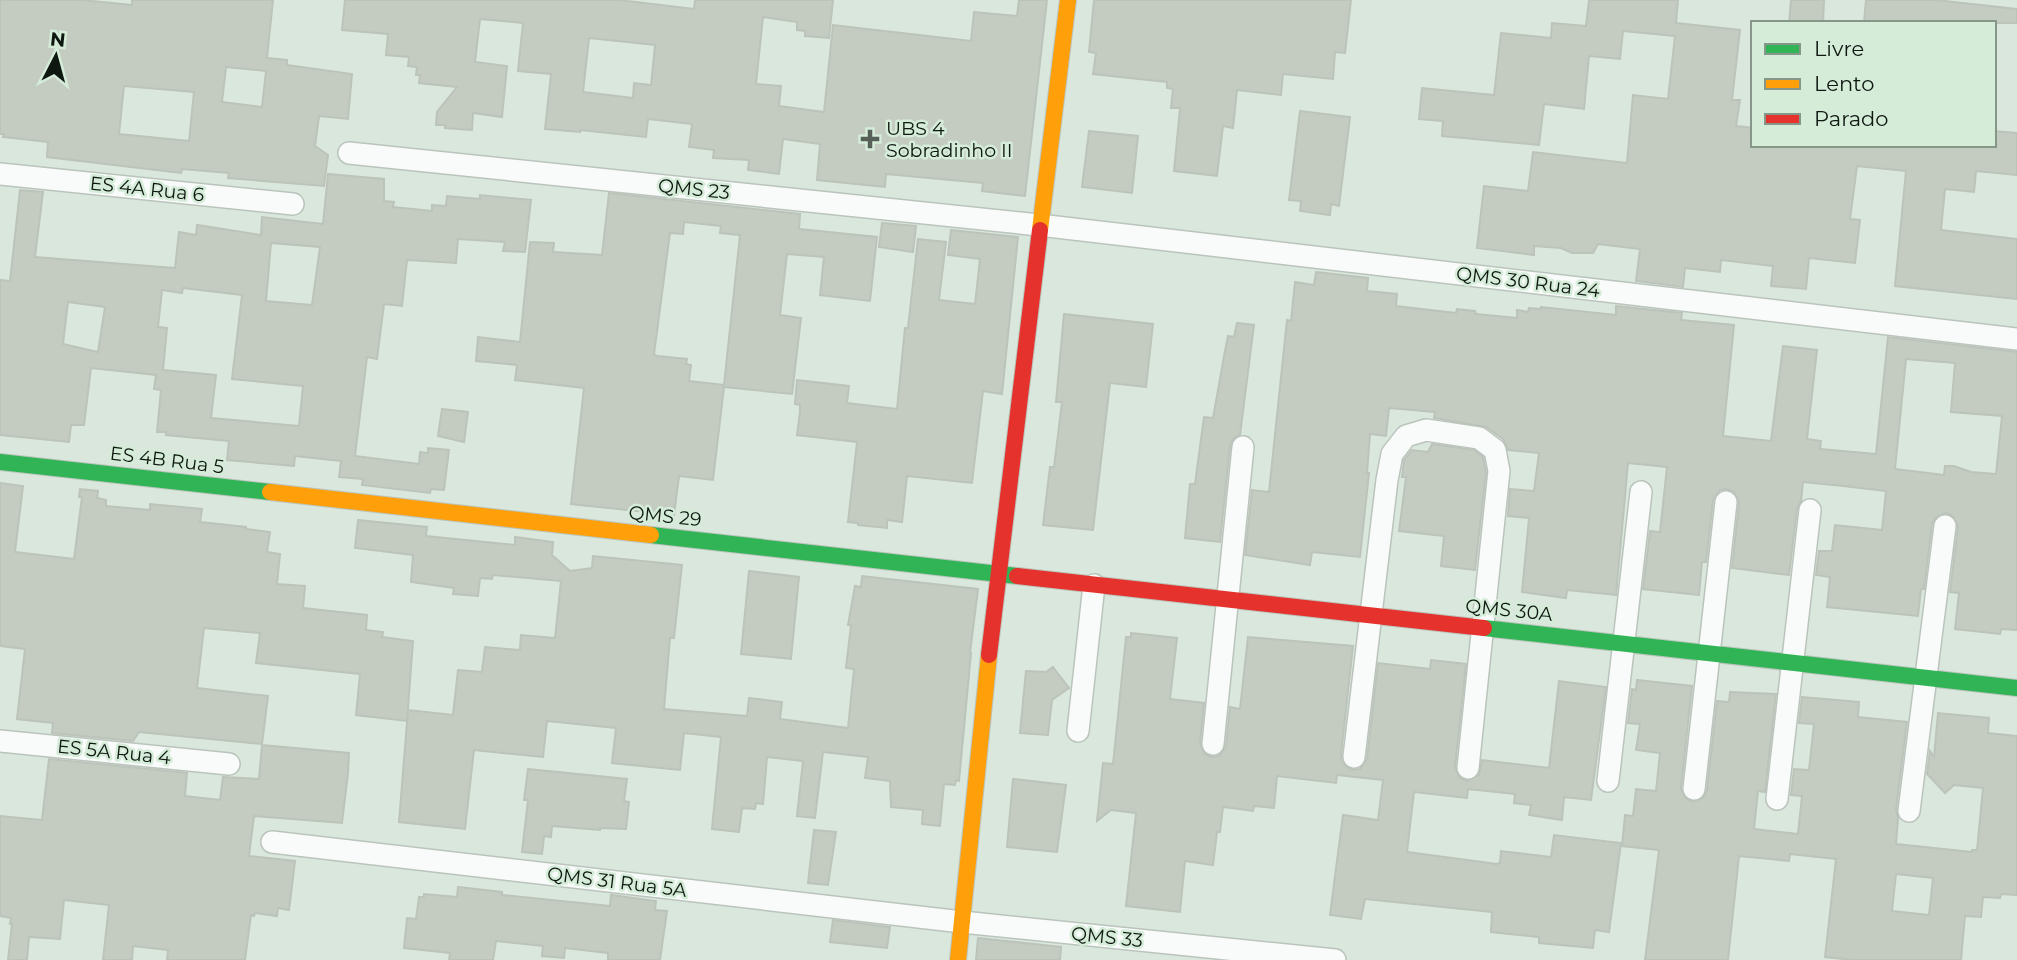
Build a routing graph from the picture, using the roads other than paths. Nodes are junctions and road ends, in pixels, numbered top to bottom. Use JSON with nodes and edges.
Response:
{"nodes":[{"id":1,"x":1068,"y":0,"type":"edge"},
{"id":2,"x":349,"y":153,"type":"dead end"},
{"id":3,"x":0,"y":174,"type":"edge"},
{"id":4,"x":293,"y":204,"type":"dead end"},
{"id":5,"x":1039,"y":225,"type":"junction"},
{"id":6,"x":2017,"y":340,"type":"edge"},
{"id":7,"x":1243,"y":447,"type":"dead end"},
{"id":8,"x":0,"y":462,"type":"edge"},
{"id":9,"x":1641,"y":492,"type":"dead end"},
{"id":10,"x":329,"y":500,"type":"joint"},
{"id":11,"x":1726,"y":502,"type":"dead end"},
{"id":12,"x":1810,"y":510,"type":"dead end"},
{"id":13,"x":1945,"y":526,"type":"dead end"},
{"id":14,"x":997,"y":574,"type":"junction"},
{"id":15,"x":1094,"y":584,"type":"junction"},
{"id":16,"x":1228,"y":600,"type":"junction"},
{"id":17,"x":1372,"y":616,"type":"junction"},
{"id":18,"x":1483,"y":628,"type":"junction"},
{"id":19,"x":1623,"y":644,"type":"junction"},
{"id":20,"x":1709,"y":653,"type":"junction"},
{"id":21,"x":1793,"y":663,"type":"junction"},
{"id":22,"x":1926,"y":678,"type":"junction"},
{"id":23,"x":2017,"y":688,"type":"edge"},
{"id":24,"x":1078,"y":731,"type":"dead end"},
{"id":25,"x":0,"y":741,"type":"edge"},
{"id":26,"x":1213,"y":744,"type":"dead end"},
{"id":27,"x":1354,"y":757,"type":"dead end"},
{"id":28,"x":229,"y":764,"type":"dead end"},
{"id":29,"x":1468,"y":768,"type":"dead end"},
{"id":30,"x":1608,"y":781,"type":"dead end"},
{"id":31,"x":1694,"y":789,"type":"dead end"},
{"id":32,"x":1777,"y":799,"type":"dead end"},
{"id":33,"x":1909,"y":811,"type":"dead end"},
{"id":34,"x":272,"y":842,"type":"dead end"},
{"id":35,"x":962,"y":922,"type":"junction"},
{"id":36,"x":958,"y":960,"type":"edge"},
{"id":37,"x":1335,"y":960,"type":"edge"}],
"edges":[{"from":1,"to":5,"type":"street"},
{"from":2,"to":5,"type":"street","name":"QMS 23"},
{"from":3,"to":4,"type":"street","name":"ES 4A Rua 6"},
{"from":5,"to":6,"type":"street","name":"QMS 30 Rua 24"},
{"from":5,"to":14,"type":"street"},
{"from":7,"to":16,"type":"street"},
{"from":8,"to":10,"type":"street","name":"ES 4B Rua 5"},
{"from":9,"to":19,"type":"street"},
{"from":10,"to":14,"type":"street","name":"QMS 29"},
{"from":11,"to":20,"type":"street"},
{"from":12,"to":21,"type":"street"},
{"from":13,"to":22,"type":"street"},
{"from":14,"to":15,"type":"street","name":"QMS 30A"},
{"from":14,"to":35,"type":"street"},
{"from":15,"to":16,"type":"street","name":"QMS 30A"},
{"from":15,"to":24,"type":"street"},
{"from":16,"to":17,"type":"street","name":"QMS 30A"},
{"from":16,"to":26,"type":"street"},
{"from":17,"to":18,"type":"street","name":"QMS 30A"},
{"from":17,"to":18,"type":"street"},
{"from":17,"to":27,"type":"street"},
{"from":18,"to":19,"type":"street","name":"QMS 30A"},
{"from":18,"to":29,"type":"street"},
{"from":19,"to":20,"type":"street","name":"QMS 30A"},
{"from":19,"to":30,"type":"street"},
{"from":20,"to":21,"type":"street","name":"QMS 30A"},
{"from":20,"to":31,"type":"street"},
{"from":21,"to":22,"type":"street","name":"QMS 30A"},
{"from":21,"to":32,"type":"street"},
{"from":22,"to":23,"type":"street","name":"QMS 30A"},
{"from":22,"to":33,"type":"street"},
{"from":25,"to":28,"type":"street","name":"ES 5A Rua 4"},
{"from":34,"to":35,"type":"street","name":"QMS 31 Rua 5A"},
{"from":35,"to":36,"type":"street"},
{"from":35,"to":37,"type":"street","name":"QMS 33"}]}
